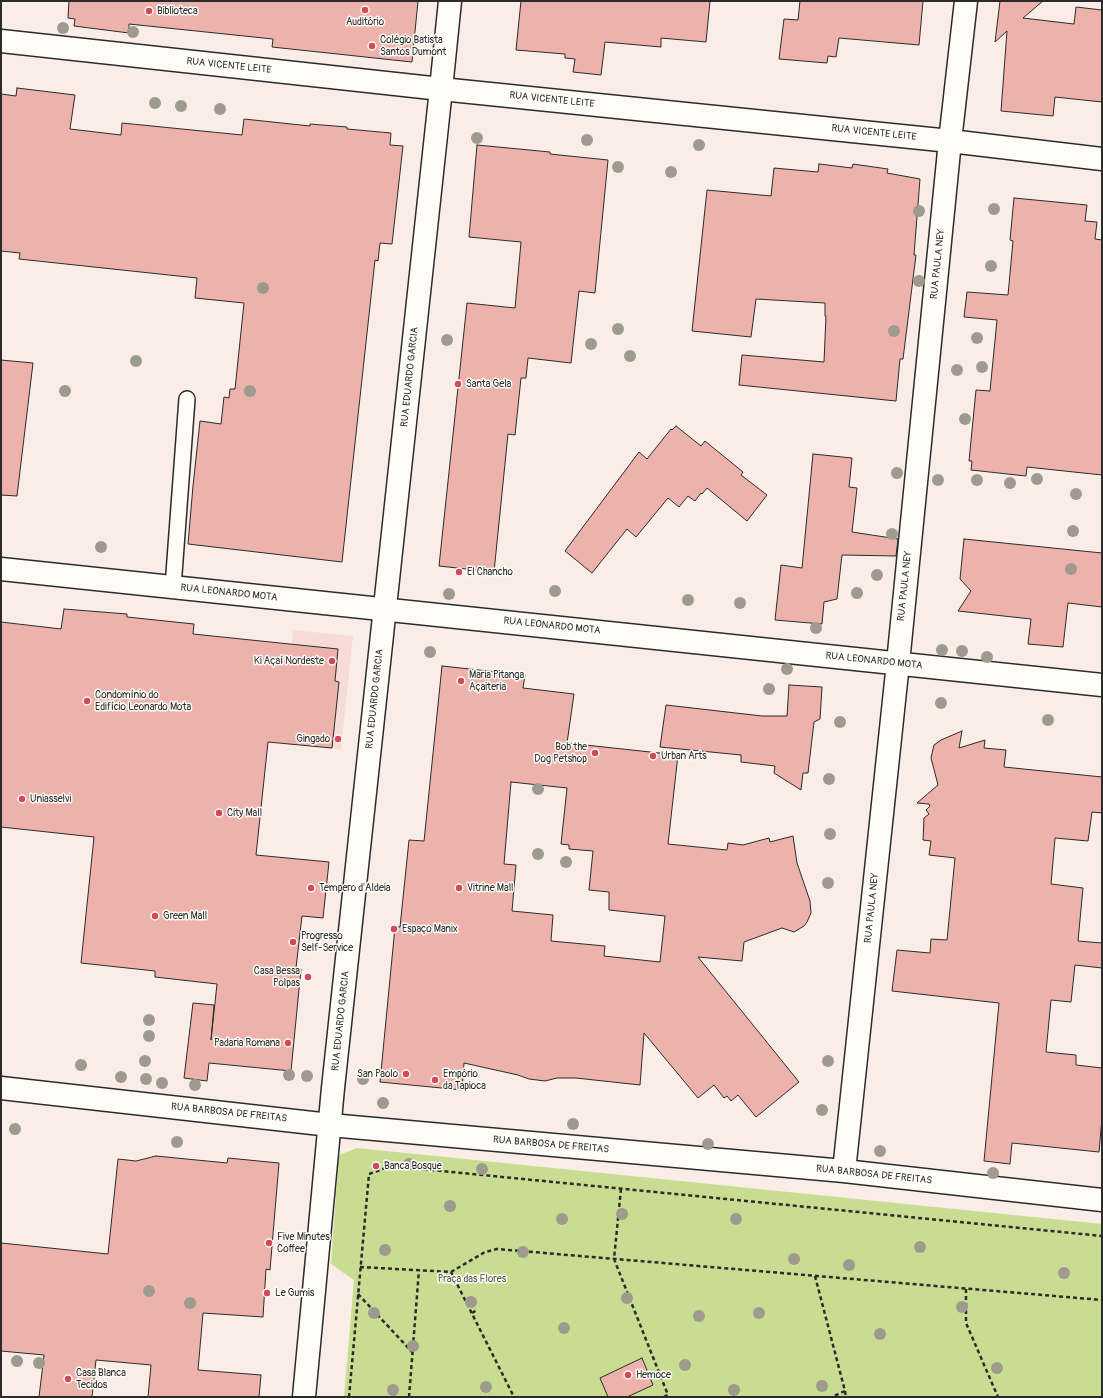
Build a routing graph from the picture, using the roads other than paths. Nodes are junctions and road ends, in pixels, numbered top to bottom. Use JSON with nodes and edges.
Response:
{"nodes":[{"id":1,"x":450,"y":1,"type":"edge"},
{"id":2,"x":966,"y":1,"type":"edge"},
{"id":3,"x":1,"y":42,"type":"edge"},
{"id":4,"x":441,"y":89,"type":"junction"},
{"id":5,"x":950,"y":141,"type":"junction"},
{"id":6,"x":1102,"y":159,"type":"edge"},
{"id":7,"x":187,"y":399,"type":"dead end"},
{"id":8,"x":1,"y":569,"type":"edge"},
{"id":9,"x":173,"y":587,"type":"junction"},
{"id":10,"x":385,"y":609,"type":"junction"},
{"id":11,"x":898,"y":663,"type":"junction"},
{"id":12,"x":1102,"y":685,"type":"edge"},
{"id":13,"x":1,"y":1088,"type":"edge"},
{"id":14,"x":330,"y":1125,"type":"junction"},
{"id":15,"x":844,"y":1171,"type":"junction"},
{"id":16,"x":1102,"y":1200,"type":"edge"},
{"id":17,"x":304,"y":1397,"type":"edge"}],
"edges":[{"from":1,"to":4,"type":"street","name":"RUA EDUARDO GARCIA"},
{"from":2,"to":5,"type":"street","name":"RUA PAULA NEY"},
{"from":3,"to":4,"type":"street","name":"RUA VICENTE LEITE"},
{"from":4,"to":5,"type":"street","name":"RUA VICENTE LEITE"},
{"from":4,"to":10,"type":"street","name":"RUA EDUARDO GARCIA"},
{"from":5,"to":6,"type":"street","name":"RUA VICENTE LEITE"},
{"from":5,"to":11,"type":"street","name":"RUA PAULA NEY"},
{"from":7,"to":9,"type":"lane"},
{"from":8,"to":9,"type":"street","name":"RUA LEONARDO MOTA"},
{"from":9,"to":10,"type":"street","name":"RUA LEONARDO MOTA"},
{"from":10,"to":11,"type":"street","name":"RUA LEONARDO MOTA"},
{"from":10,"to":14,"type":"street","name":"RUA EDUARDO GARCIA"},
{"from":11,"to":12,"type":"street","name":"RUA LEONARDO MOTA"},
{"from":11,"to":15,"type":"street","name":"RUA PAULA NEY"},
{"from":13,"to":14,"type":"street","name":"RUA BARBOSA DE FREITAS"},
{"from":14,"to":15,"type":"street","name":"RUA BARBOSA DE FREITAS"},
{"from":14,"to":17,"type":"street","name":"RUA EDUARDO GARCIA"},
{"from":15,"to":16,"type":"street","name":"RUA BARBOSA DE FREITAS"}]}
